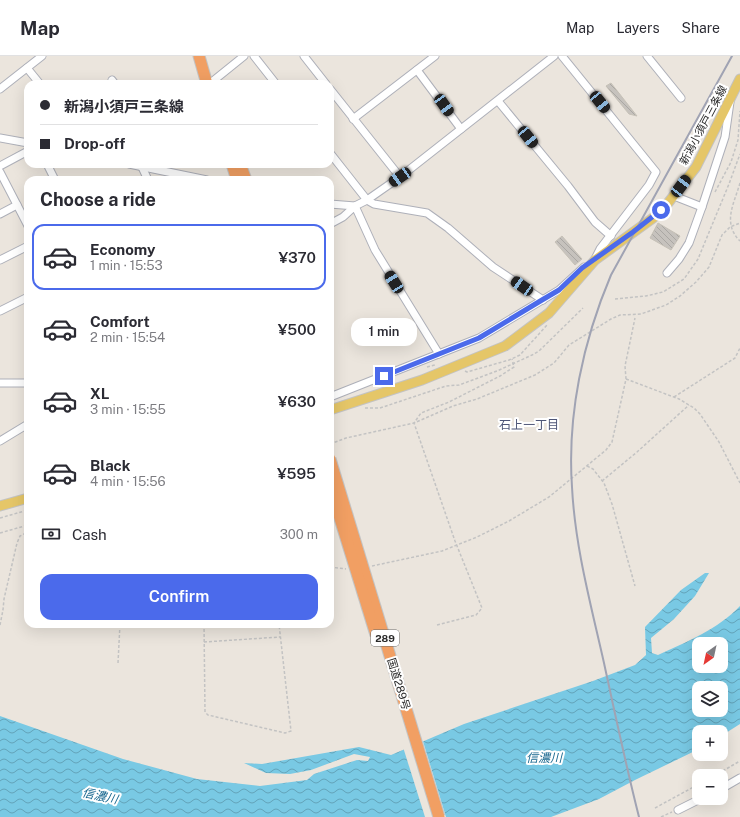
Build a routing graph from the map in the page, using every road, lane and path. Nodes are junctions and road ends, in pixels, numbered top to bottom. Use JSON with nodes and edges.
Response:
{"nodes":[{"id":1,"x":42,"y":56,"type":"edge"},
{"id":2,"x":199,"y":56,"type":"edge"},
{"id":3,"x":206,"y":56,"type":"edge"},
{"id":4,"x":244,"y":56,"type":"edge"},
{"id":5,"x":254,"y":56,"type":"edge"},
{"id":6,"x":304,"y":56,"type":"edge"},
{"id":7,"x":435,"y":56,"type":"edge"},
{"id":8,"x":554,"y":56,"type":"edge"},
{"id":9,"x":562,"y":56,"type":"edge"},
{"id":10,"x":647,"y":56,"type":"edge"},
{"id":11,"x":27,"y":68,"type":"junction"},
{"id":12,"x":417,"y":70,"type":"junction"},
{"id":13,"x":740,"y":79,"type":"edge"},
{"id":14,"x":37,"y":80,"type":"edge"},
{"id":15,"x":211,"y":80,"type":"edge"},
{"id":16,"x":211,"y":80,"type":"edge"},
{"id":17,"x":216,"y":80,"type":"edge"},
{"id":18,"x":273,"y":80,"type":"edge"},
{"id":19,"x":323,"y":80,"type":"edge"},
{"id":20,"x":0,"y":89,"type":"edge"},
{"id":21,"x":334,"y":94,"type":"edge"},
{"id":22,"x":681,"y":98,"type":"dead end"},
{"id":23,"x":731,"y":98,"type":"junction"},
{"id":24,"x":498,"y":101,"type":"junction"},
{"id":25,"x":740,"y":111,"type":"edge"},
{"id":26,"x":353,"y":119,"type":"junction"},
{"id":27,"x":461,"y":129,"type":"junction"},
{"id":28,"x":0,"y":138,"type":"edge"},
{"id":29,"x":24,"y":142,"type":"edge"},
{"id":30,"x":734,"y":152,"type":"junction"},
{"id":31,"x":24,"y":153,"type":"edge"},
{"id":32,"x":740,"y":153,"type":"edge"},
{"id":33,"x":334,"y":158,"type":"edge"},
{"id":34,"x":0,"y":166,"type":"edge"},
{"id":35,"x":147,"y":168,"type":"edge"},
{"id":36,"x":0,"y":172,"type":"edge"},
{"id":37,"x":187,"y":176,"type":"edge"},
{"id":38,"x":400,"y":177,"type":"junction"},
{"id":39,"x":740,"y":183,"type":"edge"},
{"id":40,"x":674,"y":196,"type":"junction"},
{"id":41,"x":367,"y":200,"type":"junction"},
{"id":42,"x":334,"y":204,"type":"edge"},
{"id":43,"x":703,"y":204,"type":"junction"},
{"id":44,"x":17,"y":205,"type":"junction"},
{"id":45,"x":355,"y":206,"type":"junction"},
{"id":46,"x":0,"y":214,"type":"edge"},
{"id":47,"x":24,"y":218,"type":"edge"},
{"id":48,"x":334,"y":222,"type":"edge"},
{"id":49,"x":740,"y":223,"type":"edge"},
{"id":50,"x":730,"y":227,"type":"junction"},
{"id":51,"x":611,"y":236,"type":"junction"},
{"id":52,"x":740,"y":241,"type":"edge"},
{"id":53,"x":24,"y":248,"type":"edge"},
{"id":54,"x":0,"y":260,"type":"edge"},
{"id":55,"x":595,"y":260,"type":"junction"},
{"id":56,"x":667,"y":273,"type":"dead end"},
{"id":57,"x":24,"y":299,"type":"edge"},
{"id":58,"x":542,"y":300,"type":"junction"},
{"id":59,"x":584,"y":308,"type":"dead end"},
{"id":60,"x":0,"y":311,"type":"edge"},
{"id":61,"x":635,"y":318,"type":"dead end"},
{"id":62,"x":740,"y":348,"type":"edge"},
{"id":63,"x":439,"y":354,"type":"junction"},
{"id":64,"x":512,"y":359,"type":"dead end"},
{"id":65,"x":514,"y":363,"type":"junction"},
{"id":66,"x":626,"y":379,"type":"junction"},
{"id":67,"x":0,"y":383,"type":"edge"},
{"id":68,"x":24,"y":383,"type":"edge"},
{"id":69,"x":334,"y":395,"type":"edge"},
{"id":70,"x":674,"y":397,"type":"junction"},
{"id":71,"x":689,"y":405,"type":"junction"},
{"id":72,"x":362,"y":407,"type":"dead end"},
{"id":73,"x":334,"y":409,"type":"edge"},
{"id":74,"x":414,"y":424,"type":"junction"},
{"id":75,"x":24,"y":426,"type":"edge"},
{"id":76,"x":0,"y":441,"type":"edge"},
{"id":77,"x":334,"y":442,"type":"edge"},
{"id":78,"x":587,"y":466,"type":"junction"},
{"id":79,"x":334,"y":472,"type":"edge"},
{"id":80,"x":602,"y":481,"type":"junction"},
{"id":81,"x":740,"y":483,"type":"edge"},
{"id":82,"x":24,"y":499,"type":"edge"},
{"id":83,"x":334,"y":499,"type":"edge"},
{"id":84,"x":0,"y":506,"type":"edge"},
{"id":85,"x":24,"y":511,"type":"edge"},
{"id":86,"x":0,"y":518,"type":"edge"},
{"id":87,"x":24,"y":526,"type":"edge"},
{"id":88,"x":0,"y":533,"type":"edge"},
{"id":89,"x":24,"y":534,"type":"edge"},
{"id":90,"x":457,"y":546,"type":"junction"},
{"id":91,"x":367,"y":567,"type":"dead end"},
{"id":92,"x":334,"y":568,"type":"edge"},
{"id":93,"x":353,"y":568,"type":"dead end"},
{"id":94,"x":635,"y":586,"type":"dead end"},
{"id":95,"x":0,"y":625,"type":"edge"},
{"id":96,"x":437,"y":625,"type":"dead end"},
{"id":97,"x":120,"y":628,"type":"edge"},
{"id":98,"x":204,"y":628,"type":"edge"},
{"id":99,"x":280,"y":628,"type":"edge"},
{"id":100,"x":280,"y":638,"type":"junction"},
{"id":101,"x":204,"y":642,"type":"junction"},
{"id":102,"x":118,"y":663,"type":"dead end"},
{"id":103,"x":740,"y":761,"type":"edge"},
{"id":104,"x":726,"y":769,"type":"edge"},
{"id":105,"x":740,"y":778,"type":"edge"},
{"id":106,"x":728,"y":785,"type":"edge"},
{"id":107,"x":692,"y":788,"type":"edge"},
{"id":108,"x":692,"y":803,"type":"edge"},
{"id":109,"x":655,"y":808,"type":"dead end"},
{"id":110,"x":678,"y":810,"type":"joint"},
{"id":111,"x":432,"y":817,"type":"edge"},
{"id":112,"x":439,"y":817,"type":"edge"},
{"id":113,"x":661,"y":817,"type":"edge"}],
"edges":[{"from":1,"to":11,"type":"street"},
{"from":2,"to":15,"type":"highway"},
{"from":3,"to":16,"type":"highway"},
{"from":4,"to":17,"type":"street"},
{"from":5,"to":18,"type":"street"},
{"from":6,"to":19,"type":"street"},
{"from":7,"to":12,"type":"street"},
{"from":8,"to":24,"type":"street"},
{"from":9,"to":51,"type":"street"},
{"from":10,"to":22,"type":"street"},
{"from":11,"to":14,"type":"street"},
{"from":11,"to":20,"type":"street"},
{"from":12,"to":26,"type":"street"},
{"from":12,"to":27,"type":"street"},
{"from":13,"to":23,"type":"main road","name":"新潟小須戸三条線"},
{"from":21,"to":26,"type":"street"},
{"from":23,"to":40,"type":"main road","name":"新潟小須戸三条線"},
{"from":23,"to":43,"type":"street"},
{"from":24,"to":27,"type":"street"},
{"from":24,"to":51,"type":"street"},
{"from":25,"to":30,"type":"path"},
{"from":26,"to":38,"type":"street"},
{"from":27,"to":38,"type":"street"},
{"from":28,"to":29,"type":"street"},
{"from":30,"to":32,"type":"path"},
{"from":30,"to":43,"type":"path"},
{"from":31,"to":34,"type":"street"},
{"from":33,"to":41,"type":"street"},
{"from":35,"to":37,"type":"street"},
{"from":36,"to":44,"type":"street"},
{"from":38,"to":41,"type":"street"},
{"from":39,"to":50,"type":"path"},
{"from":40,"to":43,"type":"street"},
{"from":40,"to":55,"type":"main road","name":"新潟小須戸三条線"},
{"from":41,"to":45,"type":"street"},
{"from":41,"to":58,"type":"street"},
{"from":42,"to":45,"type":"street"},
{"from":43,"to":56,"type":"street"},
{"from":44,"to":46,"type":"street"},
{"from":44,"to":47,"type":"street"},
{"from":45,"to":48,"type":"street"},
{"from":45,"to":63,"type":"street"},
{"from":49,"to":50,"type":"path"},
{"from":50,"to":52,"type":"path"},
{"from":50,"to":74,"type":"path"},
{"from":51,"to":55,"type":"street"},
{"from":53,"to":54,"type":"street"},
{"from":55,"to":58,"type":"street"},
{"from":55,"to":73,"type":"main road","name":"新潟小須戸三条線"},
{"from":57,"to":60,"type":"street"},
{"from":58,"to":63,"type":"street"},
{"from":59,"to":65,"type":"path"},
{"from":61,"to":66,"type":"path"},
{"from":62,"to":70,"type":"path"},
{"from":63,"to":69,"type":"street"},
{"from":64,"to":65,"type":"path"},
{"from":65,"to":72,"type":"path"},
{"from":65,"to":74,"type":"path"},
{"from":66,"to":70,"type":"path"},
{"from":66,"to":78,"type":"path"},
{"from":67,"to":68,"type":"street"},
{"from":70,"to":71,"type":"path"},
{"from":71,"to":80,"type":"path"},
{"from":71,"to":81,"type":"path"},
{"from":74,"to":77,"type":"path"},
{"from":74,"to":90,"type":"path"},
{"from":75,"to":76,"type":"street"},
{"from":78,"to":80,"type":"path"},
{"from":78,"to":90,"type":"path"},
{"from":79,"to":112,"type":"highway","name":"国道289号","number":"289","bridge":true},
{"from":80,"to":94,"type":"path"},
{"from":82,"to":84,"type":"main road"},
{"from":83,"to":111,"type":"highway","name":"国道289号","number":"289","bridge":true},
{"from":85,"to":86,"type":"path"},
{"from":87,"to":88,"type":"path"},
{"from":89,"to":95,"type":"path"},
{"from":90,"to":91,"type":"path"},
{"from":90,"to":96,"type":"path"},
{"from":92,"to":93,"type":"path"},
{"from":97,"to":102,"type":"path"},
{"from":98,"to":101,"type":"path"},
{"from":99,"to":100,"type":"path"},
{"from":100,"to":101,"type":"path"},
{"from":100,"to":101,"type":"path"},
{"from":103,"to":104,"type":"path"},
{"from":105,"to":106,"type":"street"},
{"from":107,"to":109,"type":"path"},
{"from":108,"to":110,"type":"street"},
{"from":110,"to":113,"type":"path"}]}
